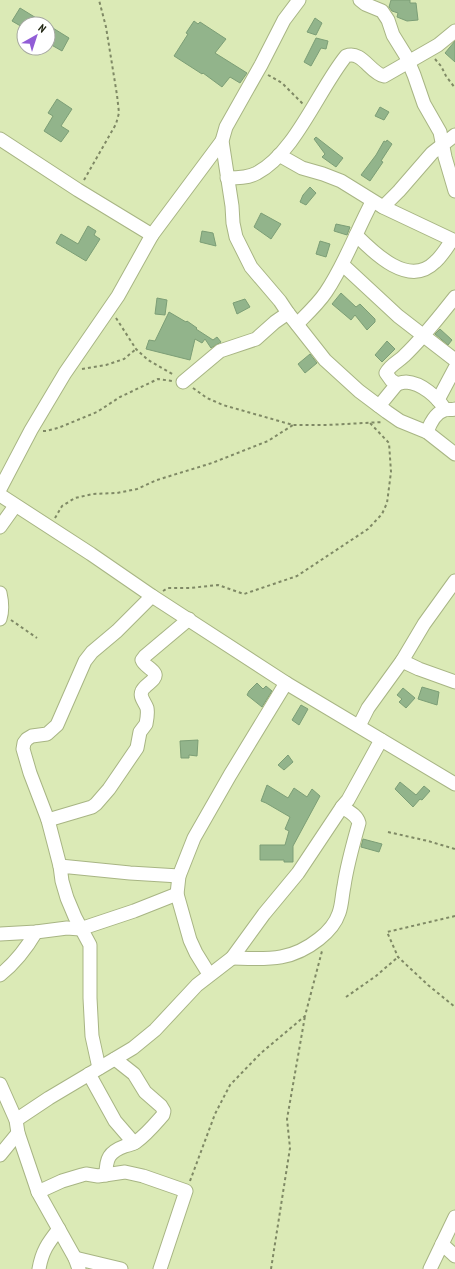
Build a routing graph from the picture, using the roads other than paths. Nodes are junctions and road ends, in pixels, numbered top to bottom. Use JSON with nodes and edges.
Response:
{"nodes":[{"id":1,"x":299,"y":0,"type":"edge"},
{"id":2,"x":360,"y":0,"type":"edge"},
{"id":3,"x":455,"y":30,"type":"edge"},
{"id":4,"x":408,"y":63,"type":"junction"},
{"id":5,"x":455,"y":135,"type":"edge"},
{"id":6,"x":0,"y":139,"type":"edge"},
{"id":7,"x":222,"y":141,"type":"junction"},
{"id":8,"x":442,"y":144,"type":"junction"},
{"id":9,"x":279,"y":155,"type":"junction"},
{"id":10,"x":227,"y":178,"type":"junction"},
{"id":11,"x":455,"y":192,"type":"edge"},
{"id":12,"x":378,"y":205,"type":"junction"},
{"id":13,"x":152,"y":235,"type":"junction"},
{"id":14,"x":356,"y":235,"type":"junction"},
{"id":15,"x":454,"y":240,"type":"edge"},
{"id":16,"x":343,"y":265,"type":"junction"},
{"id":17,"x":455,"y":297,"type":"edge"},
{"id":18,"x":288,"y":313,"type":"junction"},
{"id":19,"x":297,"y":324,"type":"junction"},
{"id":20,"x":423,"y":336,"type":"junction"},
{"id":21,"x":455,"y":360,"type":"edge"},
{"id":22,"x":455,"y":368,"type":"edge"},
{"id":23,"x":183,"y":382,"type":"road end"},
{"id":24,"x":397,"y":384,"type":"junction"},
{"id":25,"x":379,"y":406,"type":"junction"},
{"id":26,"x":446,"y":406,"type":"edge"},
{"id":27,"x":427,"y":432,"type":"junction"},
{"id":28,"x":455,"y":454,"type":"edge"},
{"id":29,"x":0,"y":489,"type":"edge"},
{"id":30,"x":0,"y":495,"type":"edge"},
{"id":31,"x":15,"y":506,"type":"junction"},
{"id":32,"x":0,"y":527,"type":"edge"},
{"id":33,"x":455,"y":581,"type":"edge"},
{"id":34,"x":0,"y":593,"type":"edge"},
{"id":35,"x":152,"y":596,"type":"junction"},
{"id":36,"x":1,"y":616,"type":"edge"},
{"id":37,"x":189,"y":619,"type":"junction"},
{"id":38,"x":402,"y":661,"type":"junction"},
{"id":39,"x":455,"y":682,"type":"edge"},
{"id":40,"x":286,"y":683,"type":"junction"},
{"id":41,"x":359,"y":726,"type":"junction"},
{"id":42,"x":381,"y":740,"type":"junction"},
{"id":43,"x":455,"y":784,"type":"edge"},
{"id":44,"x":342,"y":807,"type":"junction"},
{"id":45,"x":48,"y":820,"type":"junction"},
{"id":46,"x":60,"y":866,"type":"junction"},
{"id":47,"x":179,"y":876,"type":"junction"},
{"id":48,"x":177,"y":894,"type":"junction"},
{"id":49,"x":80,"y":929,"type":"junction"},
{"id":50,"x":36,"y":932,"type":"junction"},
{"id":51,"x":0,"y":934,"type":"edge"},
{"id":52,"x":232,"y":958,"type":"junction"},
{"id":53,"x":209,"y":974,"type":"junction"},
{"id":54,"x":0,"y":975,"type":"edge"},
{"id":55,"x":114,"y":1059,"type":"junction"},
{"id":56,"x":94,"y":1071,"type":"junction"},
{"id":57,"x":0,"y":1084,"type":"edge"},
{"id":58,"x":16,"y":1120,"type":"junction"},
{"id":59,"x":18,"y":1134,"type":"junction"},
{"id":60,"x":134,"y":1143,"type":"junction"},
{"id":61,"x":0,"y":1155,"type":"edge"},
{"id":62,"x":106,"y":1175,"type":"junction"},
{"id":63,"x":38,"y":1192,"type":"junction"},
{"id":64,"x":455,"y":1217,"type":"edge"},
{"id":65,"x":59,"y":1229,"type":"junction"},
{"id":66,"x":442,"y":1244,"type":"junction"},
{"id":67,"x":455,"y":1256,"type":"edge"},
{"id":68,"x":77,"y":1264,"type":"edge"},
{"id":69,"x":39,"y":1269,"type":"edge"},
{"id":70,"x":121,"y":1269,"type":"edge"},
{"id":71,"x":160,"y":1269,"type":"edge"},
{"id":72,"x":430,"y":1269,"type":"edge"}],
"edges":[{"from":1,"to":7,"type":"street"},
{"from":2,"to":4,"type":"street"},
{"from":3,"to":4,"type":"street"},
{"from":4,"to":8,"type":"street"},
{"from":4,"to":9,"type":"street"},
{"from":5,"to":8,"type":"street"},
{"from":6,"to":13,"type":"street"},
{"from":7,"to":10,"type":"street"},
{"from":7,"to":13,"type":"street"},
{"from":8,"to":11,"type":"street"},
{"from":8,"to":12,"type":"street"},
{"from":9,"to":10,"type":"street"},
{"from":9,"to":12,"type":"street"},
{"from":10,"to":18,"type":"street"},
{"from":12,"to":14,"type":"street"},
{"from":12,"to":15,"type":"street"},
{"from":13,"to":29,"type":"street"},
{"from":14,"to":15,"type":"street"},
{"from":14,"to":16,"type":"street"},
{"from":16,"to":19,"type":"street"},
{"from":16,"to":20,"type":"street"},
{"from":17,"to":20,"type":"street"},
{"from":18,"to":19,"type":"street"},
{"from":18,"to":23,"type":"street"},
{"from":19,"to":25,"type":"street"},
{"from":20,"to":21,"type":"street"},
{"from":20,"to":24,"type":"street"},
{"from":22,"to":26,"type":"street"},
{"from":24,"to":25,"type":"street"},
{"from":24,"to":26,"type":"street"},
{"from":25,"to":27,"type":"street"},
{"from":26,"to":27,"type":"street"},
{"from":27,"to":28,"type":"street"},
{"from":30,"to":31,"type":"street"},
{"from":31,"to":32,"type":"street"},
{"from":31,"to":35,"type":"street"},
{"from":33,"to":38,"type":"street"},
{"from":34,"to":36,"type":"street"},
{"from":35,"to":37,"type":"street"},
{"from":35,"to":45,"type":"street"},
{"from":37,"to":40,"type":"street"},
{"from":37,"to":45,"type":"street"},
{"from":38,"to":39,"type":"street"},
{"from":38,"to":41,"type":"street"},
{"from":40,"to":41,"type":"street"},
{"from":40,"to":47,"type":"street"},
{"from":41,"to":42,"type":"street"},
{"from":42,"to":43,"type":"street"},
{"from":42,"to":44,"type":"street"},
{"from":44,"to":52,"type":"street"},
{"from":44,"to":52,"type":"street"},
{"from":45,"to":46,"type":"street"},
{"from":46,"to":47,"type":"street"},
{"from":46,"to":49,"type":"street"},
{"from":47,"to":48,"type":"street"},
{"from":48,"to":49,"type":"street"},
{"from":48,"to":53,"type":"street"},
{"from":49,"to":50,"type":"street"},
{"from":49,"to":56,"type":"street"},
{"from":50,"to":51,"type":"street"},
{"from":50,"to":54,"type":"street"},
{"from":52,"to":53,"type":"street"},
{"from":53,"to":55,"type":"street"},
{"from":55,"to":56,"type":"street"},
{"from":55,"to":60,"type":"street"},
{"from":56,"to":58,"type":"street"},
{"from":56,"to":60,"type":"street"},
{"from":57,"to":58,"type":"street"},
{"from":58,"to":59,"type":"street"},
{"from":59,"to":61,"type":"street"},
{"from":59,"to":63,"type":"street"},
{"from":60,"to":62,"type":"street"},
{"from":62,"to":63,"type":"street"},
{"from":62,"to":71,"type":"street"},
{"from":63,"to":65,"type":"street"},
{"from":64,"to":66,"type":"street"},
{"from":65,"to":68,"type":"street"},
{"from":65,"to":69,"type":"street"},
{"from":66,"to":67,"type":"street"},
{"from":66,"to":72,"type":"street"},
{"from":68,"to":70,"type":"street"}]}
